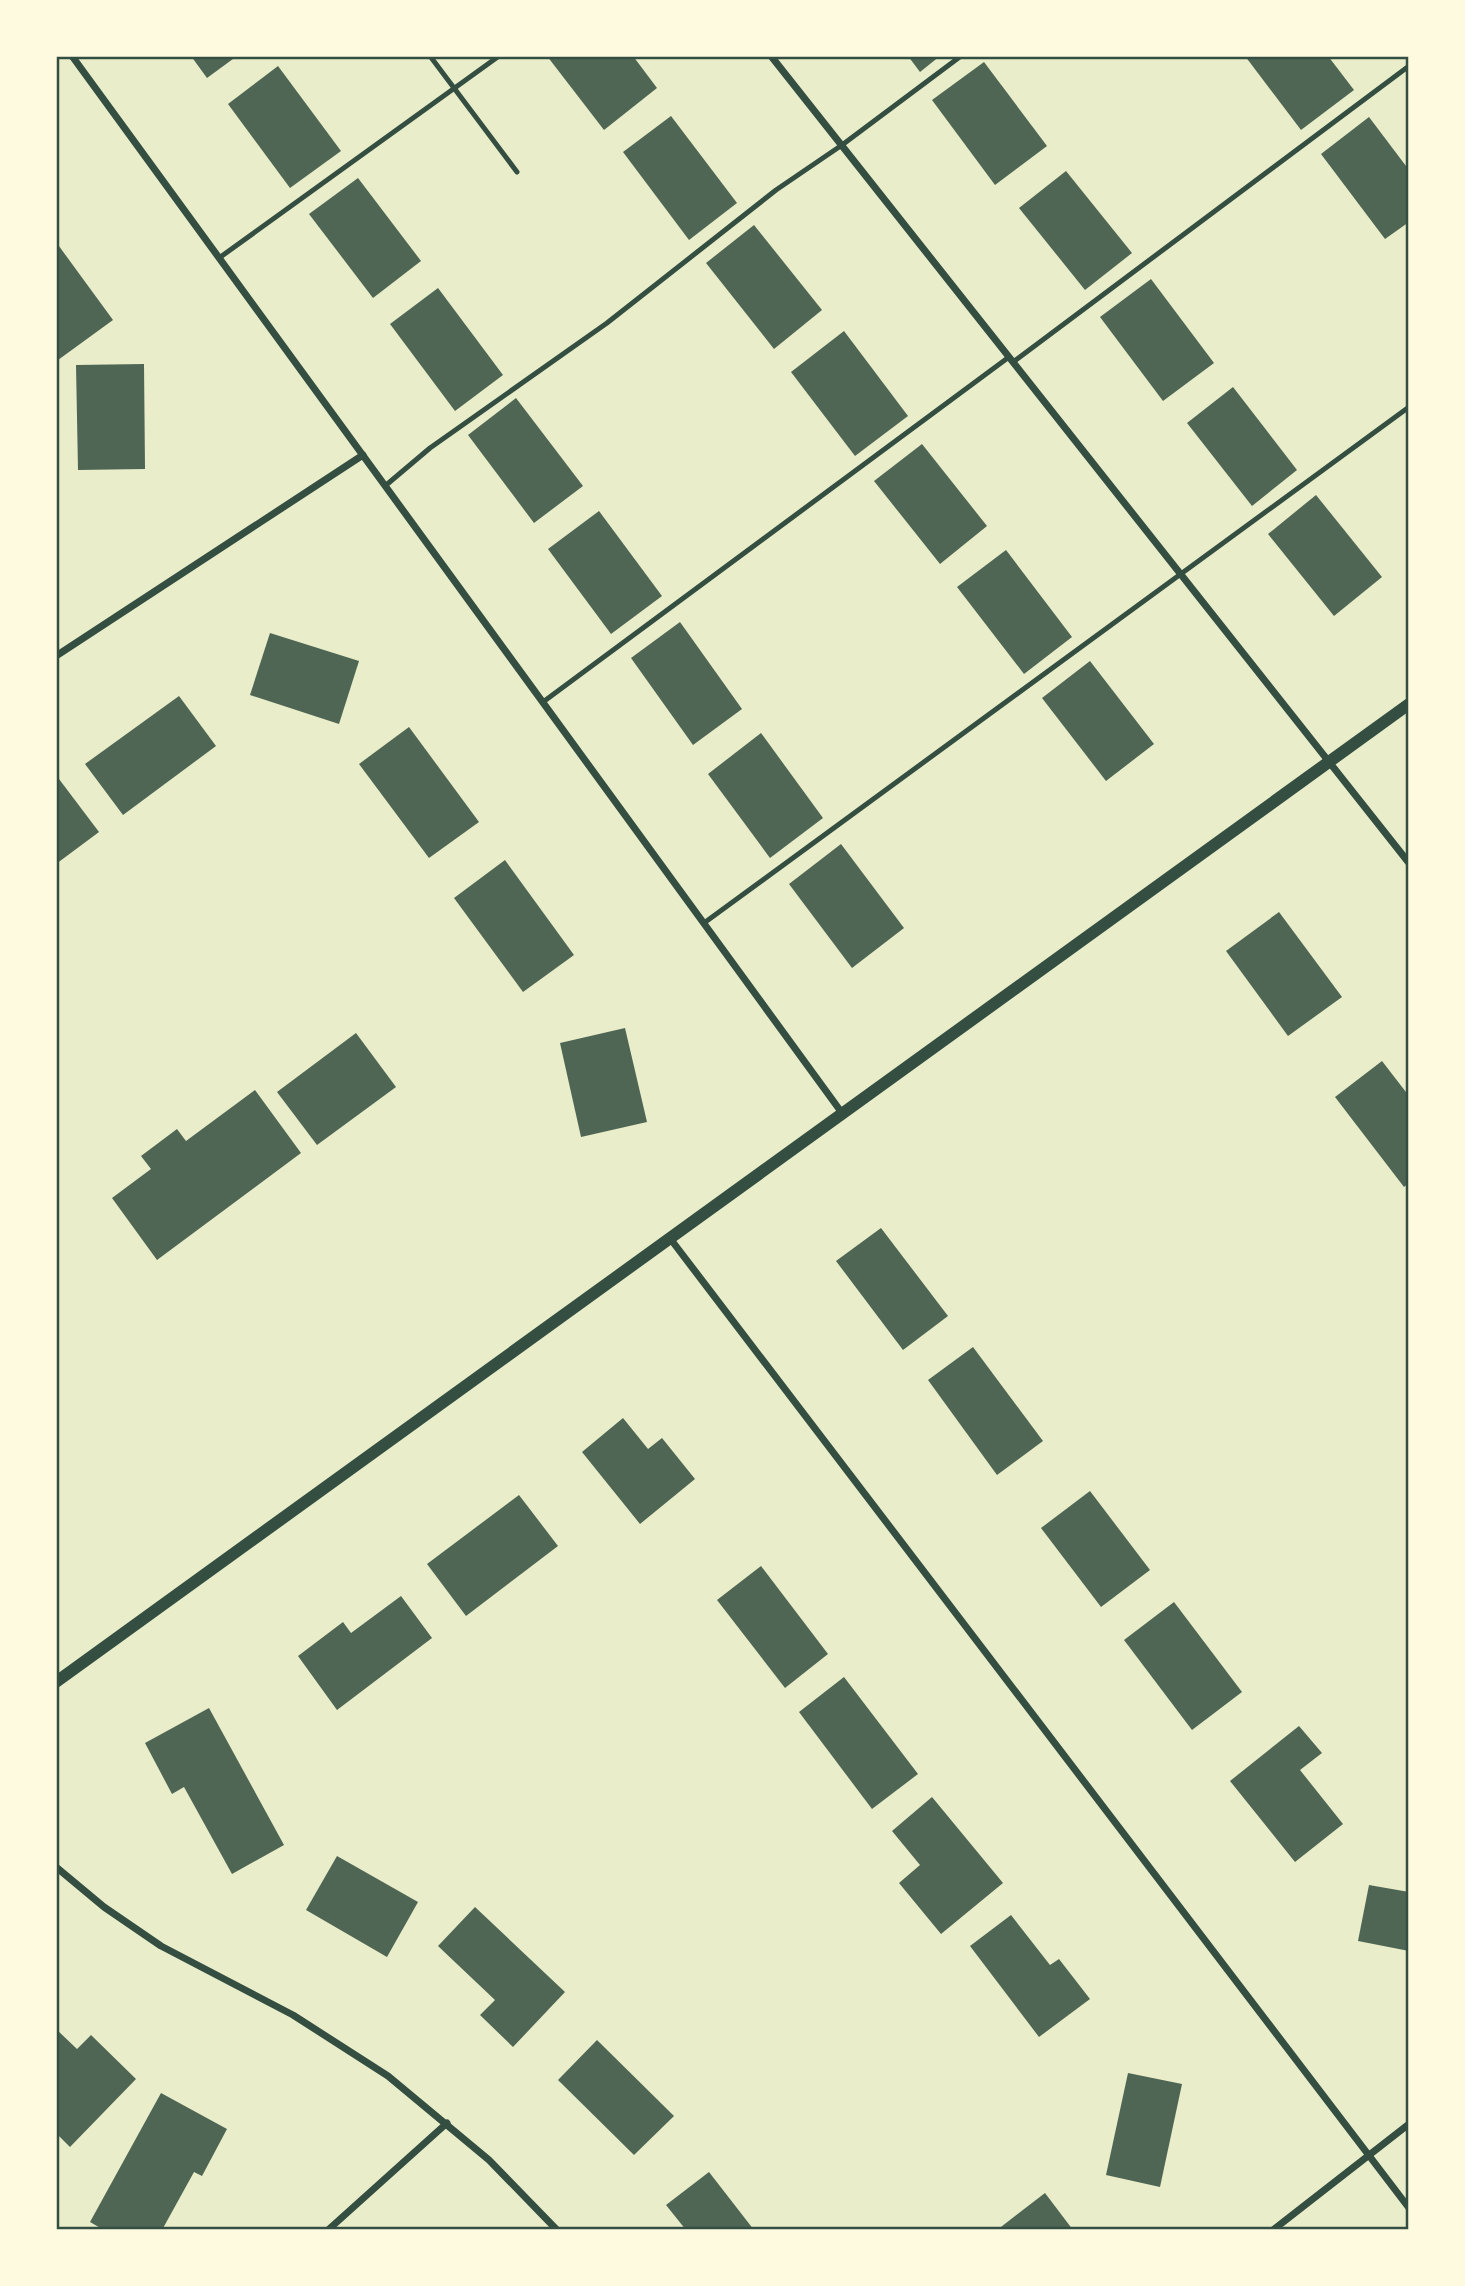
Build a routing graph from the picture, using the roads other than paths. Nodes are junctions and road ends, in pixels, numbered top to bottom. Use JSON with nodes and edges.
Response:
{"nodes":[{"id":1,"x":72,"y":56,"type":"edge"},
{"id":2,"x":429,"y":56,"type":"edge"},
{"id":3,"x":499,"y":56,"type":"edge"},
{"id":4,"x":771,"y":56,"type":"edge"},
{"id":5,"x":961,"y":56,"type":"edge"},
{"id":6,"x":1409,"y":66,"type":"edge"},
{"id":7,"x":454,"y":89,"type":"junction"},
{"id":8,"x":842,"y":145,"type":"junction"},
{"id":9,"x":517,"y":172,"type":"dead end"},
{"id":10,"x":219,"y":258,"type":"junction"},
{"id":11,"x":1011,"y":360,"type":"junction"},
{"id":12,"x":1409,"y":407,"type":"edge"},
{"id":13,"x":363,"y":455,"type":"junction"},
{"id":14,"x":385,"y":486,"type":"junction"},
{"id":15,"x":1181,"y":574,"type":"junction"},
{"id":16,"x":56,"y":656,"type":"edge"},
{"id":17,"x":543,"y":702,"type":"junction"},
{"id":18,"x":1409,"y":704,"type":"edge"},
{"id":19,"x":1330,"y":763,"type":"junction"},
{"id":20,"x":1409,"y":863,"type":"edge"},
{"id":21,"x":704,"y":923,"type":"junction"},
{"id":22,"x":842,"y":1113,"type":"junction"},
{"id":23,"x":668,"y":1237,"type":"junction"},
{"id":24,"x":56,"y":1682,"type":"edge"},
{"id":25,"x":56,"y":1867,"type":"edge"},
{"id":26,"x":447,"y":2123,"type":"junction"},
{"id":27,"x":1409,"y":2124,"type":"edge"},
{"id":28,"x":1369,"y":2155,"type":"junction"},
{"id":29,"x":1409,"y":2208,"type":"edge"},
{"id":30,"x":328,"y":2230,"type":"edge"},
{"id":31,"x":557,"y":2230,"type":"edge"},
{"id":32,"x":1273,"y":2230,"type":"edge"}],
"edges":[{"from":1,"to":10,"type":"street"},
{"from":2,"to":7,"type":"lane"},
{"from":3,"to":7,"type":"lane"},
{"from":4,"to":8,"type":"street"},
{"from":5,"to":8,"type":"lane"},
{"from":6,"to":11,"type":"lane"},
{"from":7,"to":9,"type":"lane"},
{"from":7,"to":10,"type":"lane"},
{"from":8,"to":11,"type":"street"},
{"from":8,"to":14,"type":"lane"},
{"from":10,"to":13,"type":"street"},
{"from":11,"to":15,"type":"street"},
{"from":11,"to":17,"type":"lane"},
{"from":12,"to":15,"type":"lane"},
{"from":13,"to":14,"type":"street"},
{"from":13,"to":16,"type":"street"},
{"from":14,"to":17,"type":"street"},
{"from":15,"to":19,"type":"street"},
{"from":15,"to":21,"type":"lane"},
{"from":17,"to":21,"type":"street"},
{"from":18,"to":19,"type":"street"},
{"from":19,"to":20,"type":"street"},
{"from":19,"to":22,"type":"street"},
{"from":21,"to":22,"type":"street"},
{"from":22,"to":23,"type":"street"},
{"from":23,"to":24,"type":"street"},
{"from":23,"to":28,"type":"street"},
{"from":25,"to":26,"type":"street"},
{"from":26,"to":30,"type":"street"},
{"from":26,"to":31,"type":"street"},
{"from":27,"to":28,"type":"street"},
{"from":28,"to":29,"type":"street"},
{"from":28,"to":32,"type":"street"}]}
